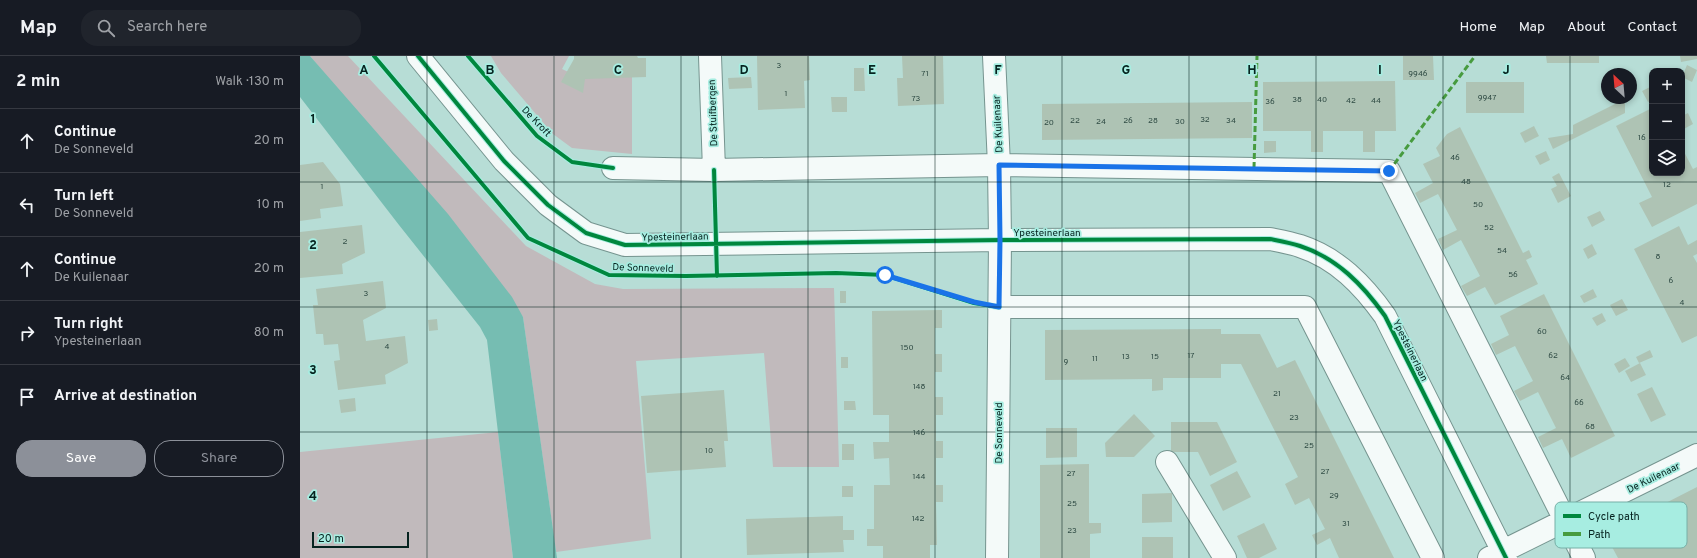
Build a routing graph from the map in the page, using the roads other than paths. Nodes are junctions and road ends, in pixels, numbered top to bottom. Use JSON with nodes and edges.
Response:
{"nodes":[{"id":1,"x":418,"y":56,"type":"edge"},
{"id":2,"x":710,"y":56,"type":"edge"},
{"id":3,"x":994,"y":56,"type":"edge"},
{"id":4,"x":999,"y":165,"type":"junction"},
{"id":5,"x":613,"y":168,"type":"dead end"},
{"id":6,"x":714,"y":170,"type":"junction"},
{"id":7,"x":1000,"y":240,"type":"junction"},
{"id":8,"x":999,"y":307,"type":"junction"},
{"id":9,"x":1697,"y":455,"type":"edge"},
{"id":10,"x":1167,"y":462,"type":"dead end"},
{"id":11,"x":1555,"y":502,"type":"edge"},
{"id":12,"x":1601,"y":502,"type":"edge"},
{"id":13,"x":1555,"y":525,"type":"edge"},
{"id":14,"x":1579,"y":548,"type":"edge"},
{"id":15,"x":1499,"y":556,"type":"edge"},
{"id":16,"x":997,"y":558,"type":"edge"},
{"id":17,"x":1225,"y":558,"type":"edge"},
{"id":18,"x":1433,"y":558,"type":"edge"},
{"id":19,"x":1584,"y":558,"type":"edge"}],
"edges":[{"from":1,"to":7,"type":"street","name":"Ypesteinerlaan"},
{"from":2,"to":6,"type":"street","name":"De Stuifbergen"},
{"from":3,"to":4,"type":"street","name":"De Kuilenaar"},
{"from":4,"to":6,"type":"street"},
{"from":4,"to":7,"type":"street","name":"De Kuilenaar"},
{"from":4,"to":11,"type":"street"},
{"from":5,"to":6,"type":"street"},
{"from":7,"to":8,"type":"street","name":"De Sonneveld"},
{"from":7,"to":15,"type":"street","name":"Ypesteinerlaan"},
{"from":8,"to":16,"type":"street","name":"De Sonneveld"},
{"from":8,"to":18,"type":"street"},
{"from":9,"to":12,"type":"street","name":"De Kuilenaar"},
{"from":10,"to":17,"type":"street"},
{"from":13,"to":15,"type":"street","name":"De Kuilenaar"},
{"from":14,"to":19,"type":"street"}]}
